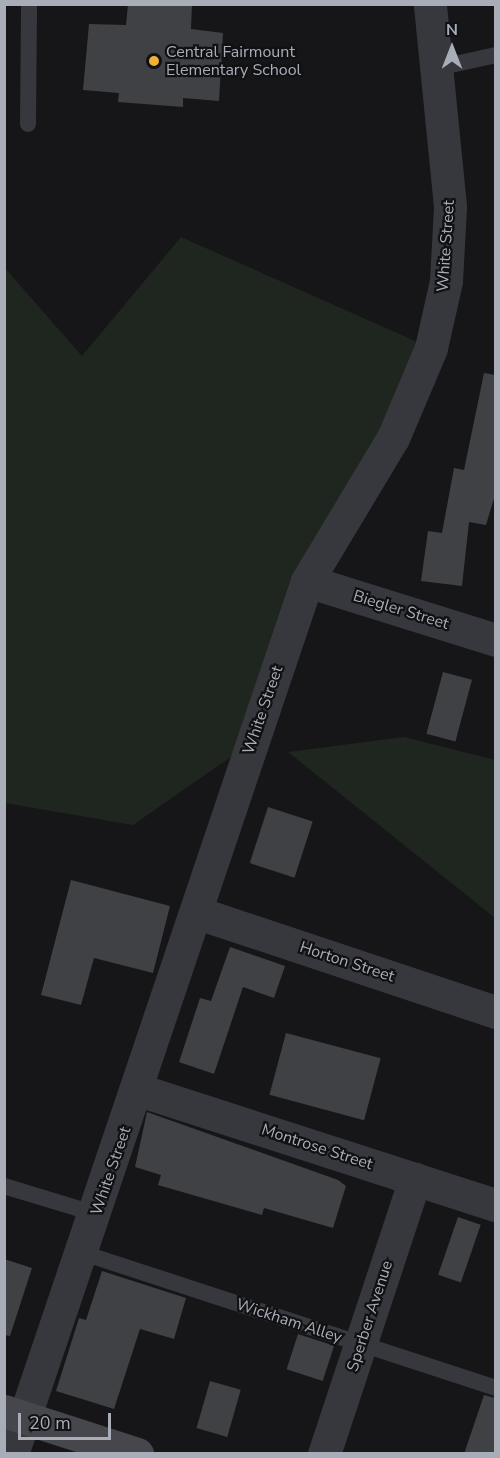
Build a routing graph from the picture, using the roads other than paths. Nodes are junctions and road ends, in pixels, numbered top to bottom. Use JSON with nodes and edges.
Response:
{"nodes":[{"id":1,"x":29,"y":4,"type":"edge"},
{"id":2,"x":430,"y":4,"type":"edge"},
{"id":3,"x":495,"y":55,"type":"edge"},
{"id":4,"x":437,"y":68,"type":"junction"},
{"id":5,"x":28,"y":124,"type":"dead end"},
{"id":6,"x":307,"y":581,"type":"junction"},
{"id":7,"x":495,"y":640,"type":"edge"},
{"id":8,"x":198,"y":913,"type":"junction"},
{"id":9,"x":495,"y":1012,"type":"edge"},
{"id":10,"x":139,"y":1090,"type":"junction"},
{"id":11,"x":415,"y":1179,"type":"junction"},
{"id":12,"x":4,"y":1186,"type":"edge"},
{"id":13,"x":495,"y":1205,"type":"edge"},
{"id":14,"x":96,"y":1214,"type":"junction"},
{"id":15,"x":83,"y":1253,"type":"junction"},
{"id":16,"x":361,"y":1344,"type":"junction"},
{"id":17,"x":495,"y":1388,"type":"edge"},
{"id":18,"x":15,"y":1414,"type":"edge"},
{"id":19,"x":12,"y":1454,"type":"edge"},
{"id":20,"x":137,"y":1454,"type":"edge"},
{"id":21,"x":324,"y":1454,"type":"edge"}],
"edges":[{"from":1,"to":5,"type":"lane"},
{"from":2,"to":4,"type":"street","name":"White Street"},
{"from":3,"to":4,"type":"lane"},
{"from":4,"to":6,"type":"street","name":"White Street"},
{"from":6,"to":7,"type":"street","name":"Biegler Street"},
{"from":6,"to":8,"type":"street","name":"White Street"},
{"from":8,"to":9,"type":"street","name":"Horton Street"},
{"from":8,"to":10,"type":"street","name":"White Street"},
{"from":10,"to":11,"type":"street","name":"Montrose Street"},
{"from":10,"to":14,"type":"street","name":"White Street"},
{"from":11,"to":13,"type":"street","name":"Montrose Street"},
{"from":11,"to":16,"type":"street","name":"Sperber Avenue"},
{"from":12,"to":14,"type":"lane"},
{"from":14,"to":15,"type":"street","name":"White Street"},
{"from":15,"to":16,"type":"lane","name":"Wickham Alley"},
{"from":15,"to":18,"type":"street","name":"White Street"},
{"from":16,"to":17,"type":"lane","name":"Wickham Alley"},
{"from":16,"to":21,"type":"street","name":"Sperber Avenue"},
{"from":18,"to":19,"type":"street","name":"White Street"},
{"from":18,"to":20,"type":"main road"}]}
